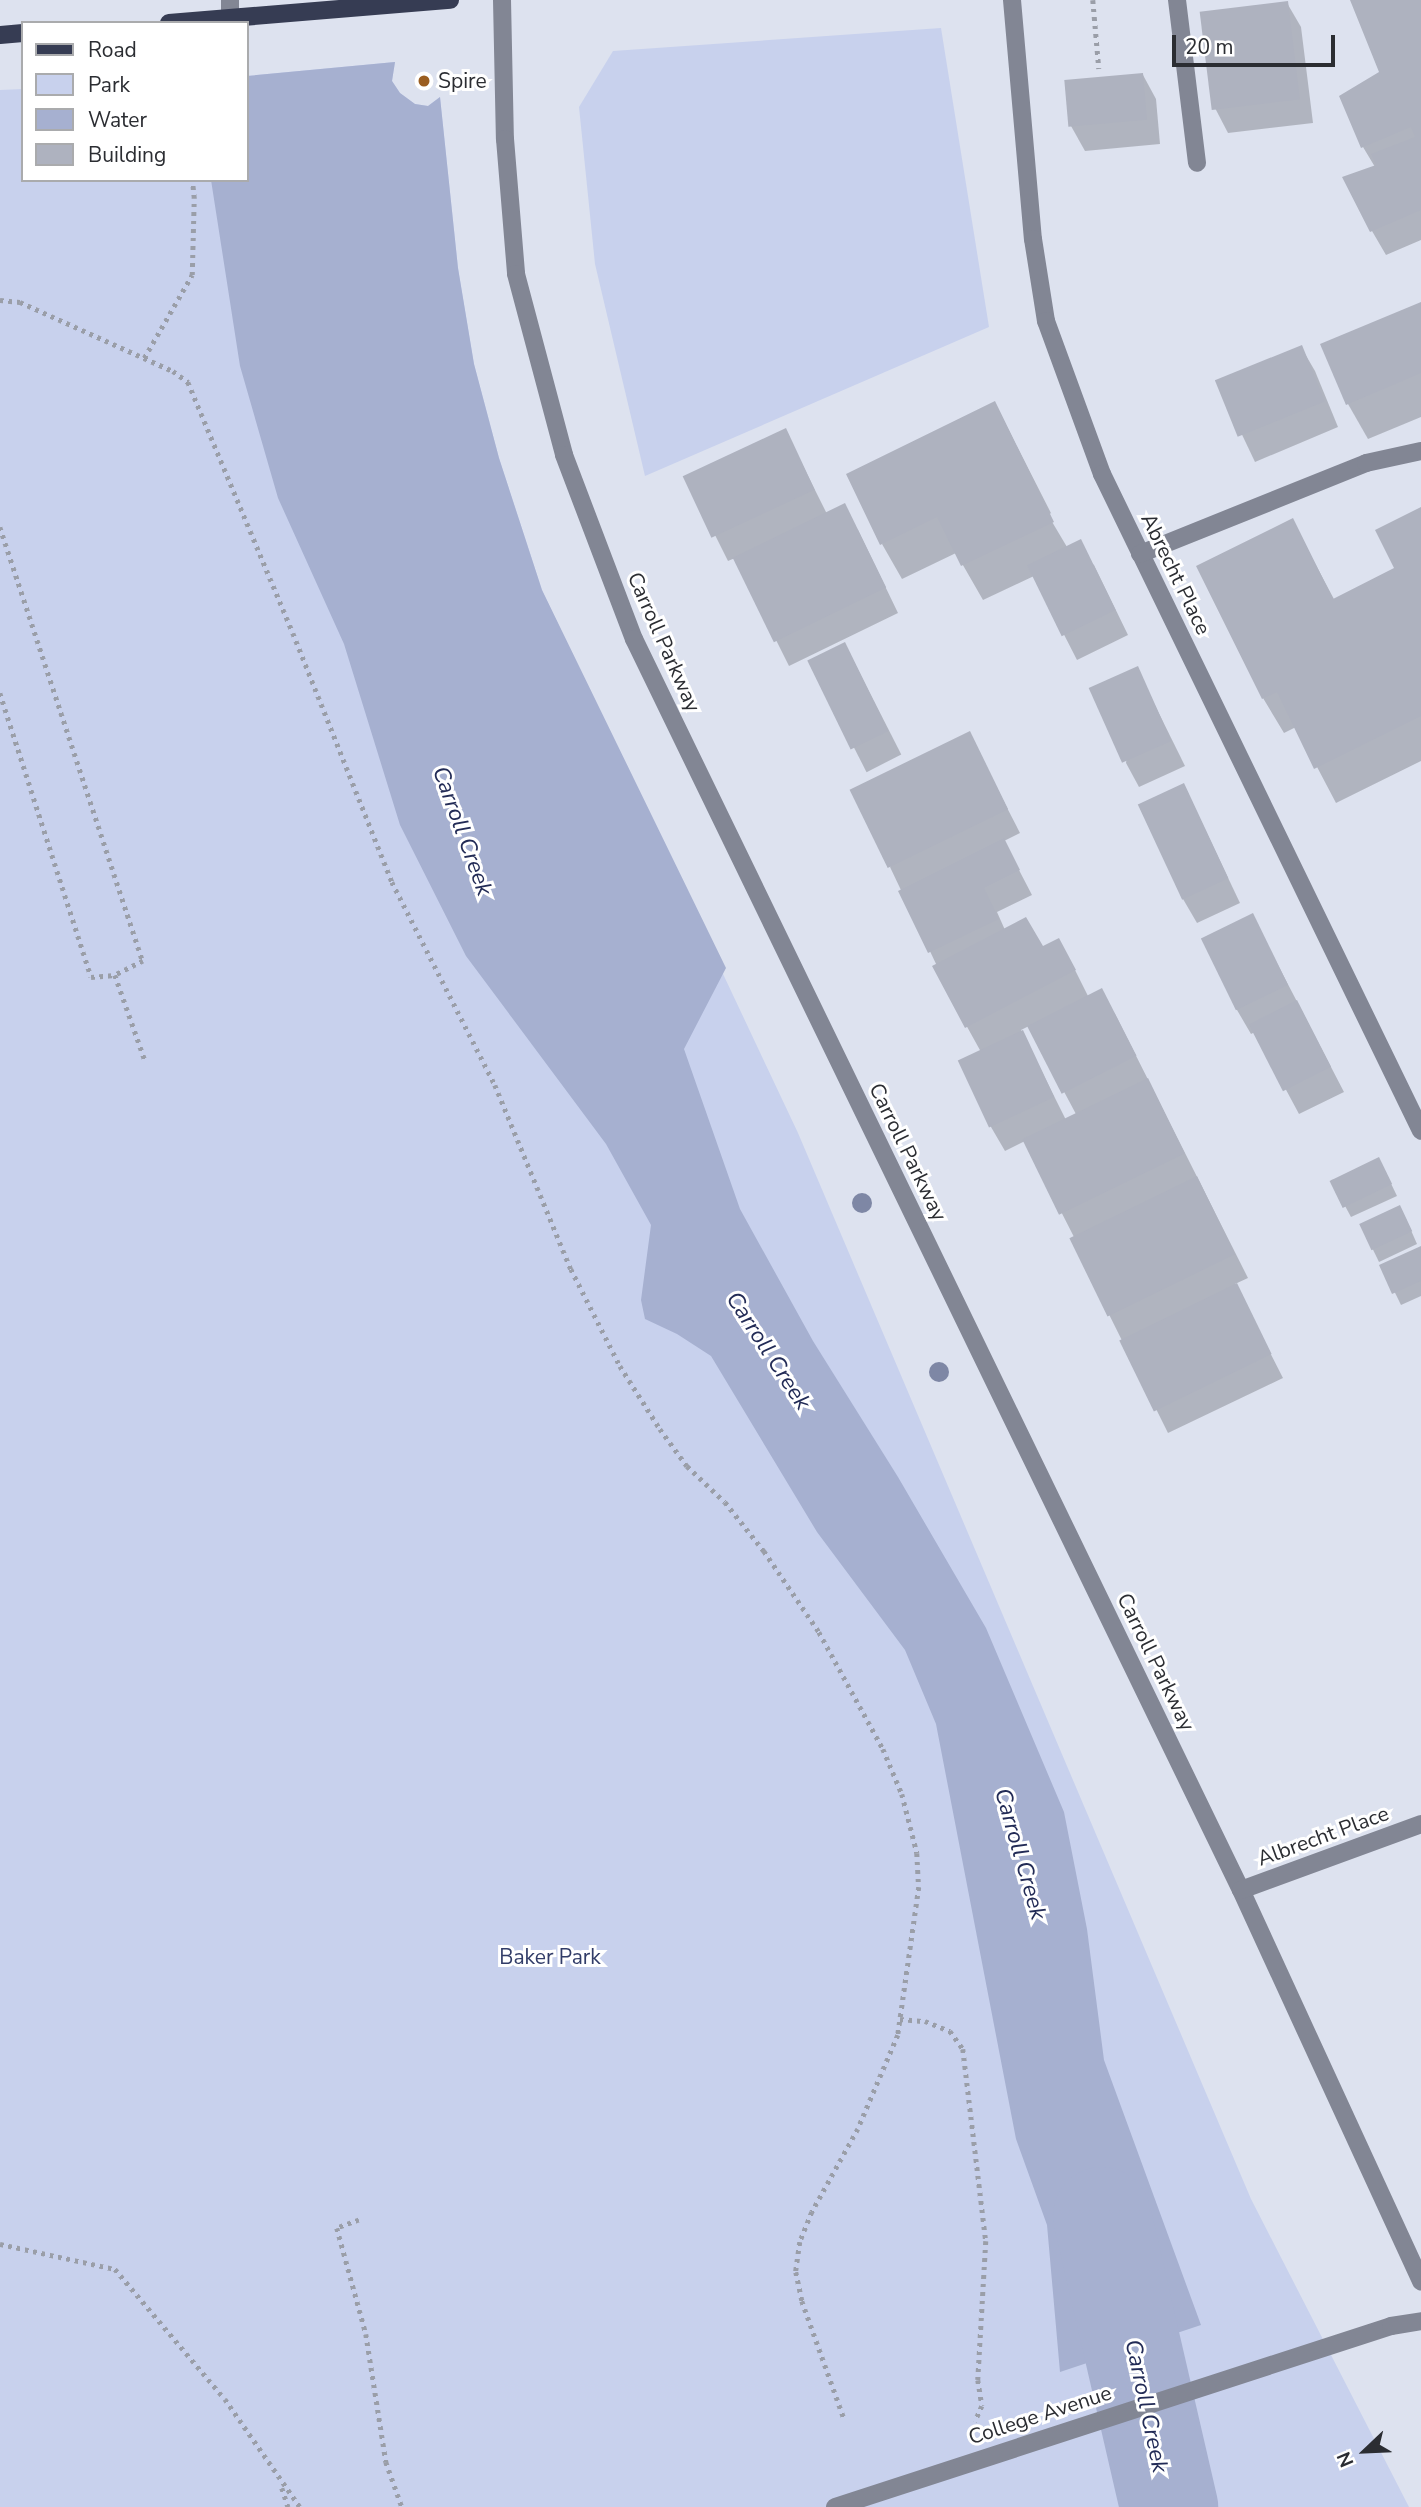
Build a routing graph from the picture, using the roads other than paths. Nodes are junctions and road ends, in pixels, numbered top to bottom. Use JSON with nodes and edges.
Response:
{"nodes":[{"id":1,"x":230,"y":0,"type":"edge"},
{"id":2,"x":450,"y":0,"type":"edge"},
{"id":3,"x":502,"y":0,"type":"edge"},
{"id":4,"x":1012,"y":0,"type":"edge"},
{"id":5,"x":1177,"y":0,"type":"edge"},
{"id":6,"x":230,"y":18,"type":"junction"},
{"id":7,"x":193,"y":21,"type":"edge"},
{"id":8,"x":21,"y":33,"type":"edge"},
{"id":9,"x":0,"y":35,"type":"edge"},
{"id":10,"x":1197,"y":163,"type":"dead end"},
{"id":11,"x":1421,"y":451,"type":"edge"},
{"id":12,"x":1140,"y":554,"type":"junction"},
{"id":13,"x":1421,"y":1131,"type":"edge"},
{"id":14,"x":1421,"y":1824,"type":"edge"},
{"id":15,"x":1241,"y":1890,"type":"junction"},
{"id":16,"x":1421,"y":2282,"type":"edge"},
{"id":17,"x":1421,"y":2321,"type":"edge"},
{"id":18,"x":835,"y":2507,"type":"edge"}],
"edges":[{"from":1,"to":6,"type":"street"},
{"from":2,"to":6,"type":"main road"},
{"from":3,"to":15,"type":"street","name":"Carroll Parkway"},
{"from":4,"to":12,"type":"street","name":"Abrecht Place"},
{"from":5,"to":10,"type":"street"},
{"from":6,"to":7,"type":"main road"},
{"from":8,"to":9,"type":"main road"},
{"from":11,"to":12,"type":"street"},
{"from":12,"to":13,"type":"street","name":"Abrecht Place"},
{"from":14,"to":15,"type":"street","name":"Albrecht Place"},
{"from":15,"to":16,"type":"street","name":"Carroll Parkway"},
{"from":17,"to":18,"type":"street","name":"College Avenue"}]}
